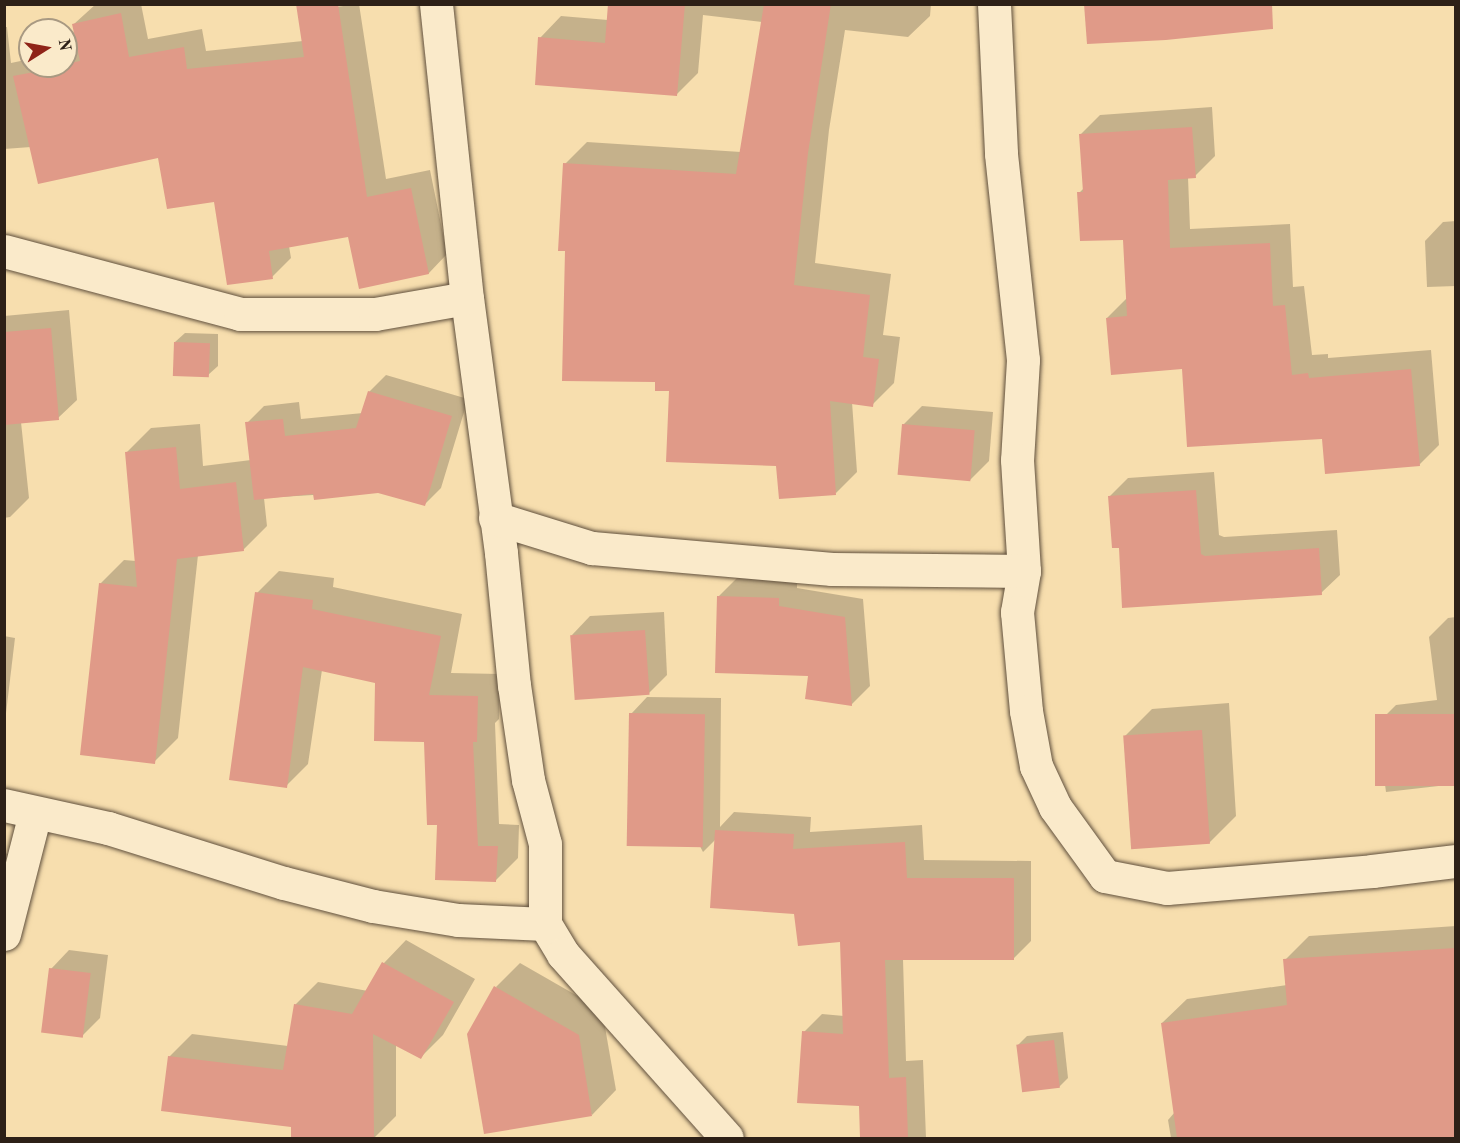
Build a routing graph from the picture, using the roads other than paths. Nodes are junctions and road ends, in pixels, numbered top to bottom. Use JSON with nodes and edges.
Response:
{"nodes":[{"id":1,"x":436,"y":4,"type":"edge"},
{"id":2,"x":994,"y":4,"type":"edge"},
{"id":3,"x":4,"y":251,"type":"edge"},
{"id":4,"x":467,"y":298,"type":"junction"},
{"id":5,"x":495,"y":518,"type":"junction"},
{"id":6,"x":1024,"y":571,"type":"junction"},
{"id":7,"x":20,"y":809,"type":"edge"},
{"id":8,"x":1455,"y":861,"type":"edge"},
{"id":9,"x":545,"y":924,"type":"junction"},
{"id":10,"x":4,"y":934,"type":"edge"},
{"id":11,"x":727,"y":1138,"type":"edge"}],
"edges":[{"from":1,"to":4,"type":"street"},
{"from":2,"to":6,"type":"street"},
{"from":3,"to":4,"type":"street"},
{"from":4,"to":5,"type":"street"},
{"from":5,"to":6,"type":"street"},
{"from":5,"to":9,"type":"street"},
{"from":6,"to":8,"type":"street"},
{"from":7,"to":9,"type":"street"},
{"from":7,"to":10,"type":"street"},
{"from":9,"to":11,"type":"street"}]}
